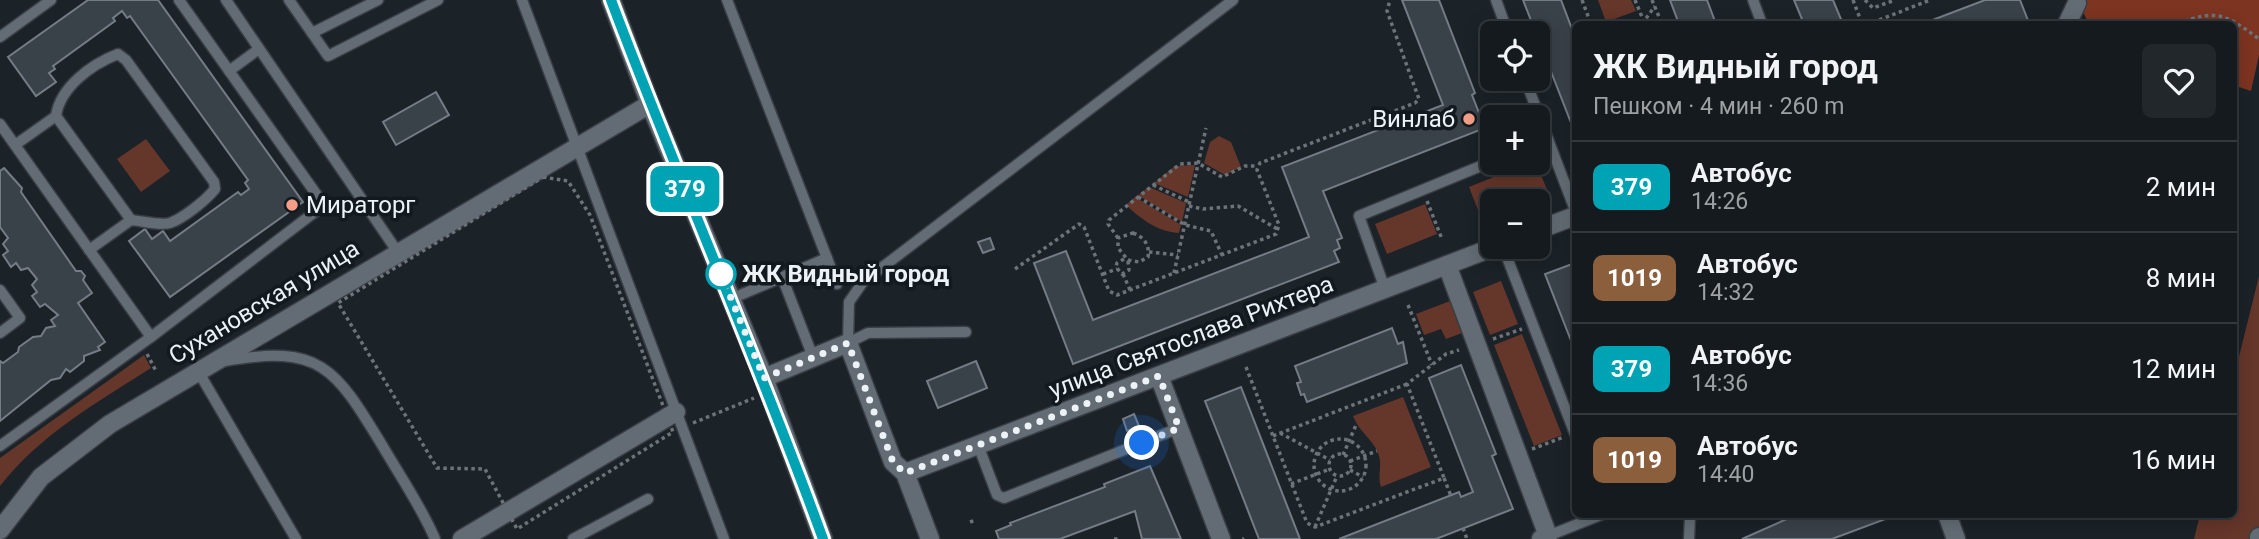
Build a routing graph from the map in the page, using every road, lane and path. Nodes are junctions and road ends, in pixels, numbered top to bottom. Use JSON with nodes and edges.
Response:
{"nodes":[{"id":1,"x":51,"y":0,"type":"edge"},
{"id":2,"x":179,"y":0,"type":"edge"},
{"id":3,"x":226,"y":0,"type":"edge"},
{"id":4,"x":289,"y":0,"type":"edge"},
{"id":5,"x":378,"y":0,"type":"edge"},
{"id":6,"x":438,"y":0,"type":"edge"},
{"id":7,"x":522,"y":0,"type":"edge"},
{"id":8,"x":611,"y":0,"type":"edge"},
{"id":9,"x":727,"y":0,"type":"edge"},
{"id":10,"x":1233,"y":0,"type":"edge"},
{"id":11,"x":1391,"y":0,"type":"edge"},
{"id":12,"x":1496,"y":0,"type":"edge"},
{"id":13,"x":1581,"y":0,"type":"edge"},
{"id":14,"x":1635,"y":0,"type":"edge"},
{"id":15,"x":1653,"y":0,"type":"edge"},
{"id":16,"x":1752,"y":0,"type":"edge"},
{"id":17,"x":1853,"y":0,"type":"edge"},
{"id":18,"x":1865,"y":0,"type":"edge"},
{"id":19,"x":1895,"y":0,"type":"edge"},
{"id":20,"x":1930,"y":0,"type":"edge"},
{"id":21,"x":2077,"y":3,"type":"dead end"},
{"id":22,"x":1655,"y":6,"type":"junction"},
{"id":23,"x":1504,"y":21,"type":"edge"},
{"id":24,"x":1590,"y":21,"type":"edge"},
{"id":25,"x":1642,"y":21,"type":"edge"},
{"id":26,"x":1644,"y":21,"type":"edge"},
{"id":27,"x":1661,"y":21,"type":"edge"},
{"id":28,"x":1761,"y":21,"type":"edge"},
{"id":29,"x":1861,"y":21,"type":"edge"},
{"id":30,"x":1877,"y":21,"type":"edge"},
{"id":31,"x":2068,"y":21,"type":"edge"},
{"id":32,"x":2188,"y":21,"type":"edge"},
{"id":33,"x":2233,"y":21,"type":"edge"},
{"id":34,"x":2237,"y":24,"type":"edge"},
{"id":35,"x":312,"y":33,"type":"junction"},
{"id":36,"x":0,"y":37,"type":"edge"},
{"id":37,"x":2259,"y":39,"type":"edge"},
{"id":38,"x":259,"y":49,"type":"junction"},
{"id":39,"x":229,"y":71,"type":"junction"},
{"id":40,"x":650,"y":104,"type":"junction"},
{"id":41,"x":56,"y":116,"type":"junction"},
{"id":42,"x":0,"y":124,"type":"edge"},
{"id":43,"x":1206,"y":128,"type":"dead end"},
{"id":44,"x":15,"y":145,"type":"junction"},
{"id":45,"x":575,"y":146,"type":"junction"},
{"id":46,"x":1550,"y":156,"type":"edge"},
{"id":47,"x":1198,"y":163,"type":"junction"},
{"id":48,"x":1258,"y":166,"type":"junction"},
{"id":49,"x":1480,"y":166,"type":"edge"},
{"id":50,"x":1153,"y":186,"type":"junction"},
{"id":51,"x":1422,"y":189,"type":"junction"},
{"id":52,"x":1138,"y":197,"type":"junction"},
{"id":53,"x":1189,"y":204,"type":"junction"},
{"id":54,"x":1572,"y":204,"type":"edge"},
{"id":55,"x":1572,"y":217,"type":"edge"},
{"id":56,"x":131,"y":220,"type":"junction"},
{"id":57,"x":1185,"y":225,"type":"junction"},
{"id":58,"x":1550,"y":225,"type":"edge"},
{"id":59,"x":1279,"y":230,"type":"junction"},
{"id":60,"x":1118,"y":237,"type":"junction"},
{"id":61,"x":1442,"y":239,"type":"dead end"},
{"id":62,"x":89,"y":250,"type":"junction"},
{"id":63,"x":397,"y":251,"type":"junction"},
{"id":64,"x":1149,"y":252,"type":"junction"},
{"id":65,"x":1480,"y":252,"type":"edge"},
{"id":66,"x":1178,"y":255,"type":"junction"},
{"id":67,"x":1223,"y":255,"type":"junction"},
{"id":68,"x":827,"y":258,"type":"junction"},
{"id":69,"x":1507,"y":259,"type":"edge"},
{"id":70,"x":1127,"y":260,"type":"junction"},
{"id":71,"x":1447,"y":265,"type":"junction"},
{"id":72,"x":1015,"y":269,"type":"dead end"},
{"id":73,"x":1116,"y":269,"type":"junction"},
{"id":74,"x":1174,"y":273,"type":"junction"},
{"id":75,"x":1102,"y":274,"type":"junction"},
{"id":76,"x":1123,"y":274,"type":"junction"},
{"id":77,"x":782,"y":277,"type":"junction"},
{"id":78,"x":836,"y":284,"type":"dead end"},
{"id":79,"x":1385,"y":289,"type":"junction"},
{"id":80,"x":0,"y":290,"type":"edge"},
{"id":81,"x":1130,"y":290,"type":"junction"},
{"id":82,"x":731,"y":299,"type":"junction"},
{"id":83,"x":1408,"y":305,"type":"dead end"},
{"id":84,"x":0,"y":332,"type":"edge"},
{"id":85,"x":966,"y":332,"type":"dead end"},
{"id":86,"x":151,"y":337,"type":"junction"},
{"id":87,"x":848,"y":343,"type":"junction"},
{"id":88,"x":1465,"y":347,"type":"dead end"},
{"id":89,"x":813,"y":357,"type":"junction"},
{"id":90,"x":1432,"y":365,"type":"junction"},
{"id":91,"x":204,"y":367,"type":"junction"},
{"id":92,"x":1246,"y":367,"type":"dead end"},
{"id":93,"x":1159,"y":376,"type":"junction"},
{"id":94,"x":766,"y":384,"type":"junction"},
{"id":95,"x":1408,"y":384,"type":"junction"},
{"id":96,"x":675,"y":422,"type":"junction"},
{"id":97,"x":1356,"y":425,"type":"dead end"},
{"id":98,"x":1179,"y":428,"type":"junction"},
{"id":99,"x":1279,"y":433,"type":"junction"},
{"id":100,"x":1571,"y":435,"type":"edge"},
{"id":101,"x":1273,"y":436,"type":"junction"},
{"id":102,"x":1350,"y":441,"type":"junction"},
{"id":103,"x":678,"y":444,"type":"dead end"},
{"id":104,"x":978,"y":445,"type":"junction"},
{"id":105,"x":0,"y":446,"type":"edge"},
{"id":106,"x":1377,"y":451,"type":"dead end"},
{"id":107,"x":1317,"y":453,"type":"junction"},
{"id":108,"x":1343,"y":454,"type":"junction"},
{"id":109,"x":1518,"y":454,"type":"junction"},
{"id":110,"x":1364,"y":456,"type":"junction"},
{"id":111,"x":1331,"y":460,"type":"junction"},
{"id":112,"x":1350,"y":461,"type":"junction"},
{"id":113,"x":1330,"y":469,"type":"junction"},
{"id":114,"x":1350,"y":470,"type":"junction"},
{"id":115,"x":905,"y":473,"type":"junction"},
{"id":116,"x":1316,"y":474,"type":"junction"},
{"id":117,"x":1337,"y":476,"type":"junction"},
{"id":118,"x":1363,"y":477,"type":"junction"},
{"id":119,"x":1444,"y":478,"type":"junction"},
{"id":120,"x":1291,"y":484,"type":"junction"},
{"id":121,"x":1331,"y":489,"type":"junction"},
{"id":122,"x":1451,"y":496,"type":"dead end"},
{"id":123,"x":648,"y":499,"type":"dead end"},
{"id":124,"x":508,"y":512,"type":"junction"},
{"id":125,"x":1593,"y":518,"type":"edge"},
{"id":126,"x":1692,"y":518,"type":"edge"},
{"id":127,"x":1948,"y":518,"type":"edge"},
{"id":128,"x":976,"y":520,"type":"dead end"},
{"id":129,"x":970,"y":522,"type":"dead end"},
{"id":130,"x":1315,"y":527,"type":"junction"},
{"id":131,"x":1463,"y":528,"type":"dead end"},
{"id":132,"x":0,"y":530,"type":"edge"},
{"id":133,"x":1545,"y":538,"type":"edge"},
{"id":134,"x":296,"y":539,"type":"edge"},
{"id":135,"x":435,"y":539,"type":"edge"},
{"id":136,"x":462,"y":539,"type":"edge"},
{"id":137,"x":573,"y":539,"type":"edge"},
{"id":138,"x":724,"y":539,"type":"edge"},
{"id":139,"x":823,"y":539,"type":"edge"},
{"id":140,"x":930,"y":539,"type":"edge"},
{"id":141,"x":1115,"y":539,"type":"edge"},
{"id":142,"x":1120,"y":539,"type":"edge"},
{"id":143,"x":1221,"y":539,"type":"edge"},
{"id":144,"x":1467,"y":539,"type":"edge"},
{"id":145,"x":1689,"y":539,"type":"edge"},
{"id":146,"x":1956,"y":539,"type":"edge"}],
"edges":[{"from":1,"to":36,"type":"lane"},
{"from":2,"to":39,"type":"lane"},
{"from":3,"to":38,"type":"lane"},
{"from":4,"to":35,"type":"lane"},
{"from":5,"to":35,"type":"lane"},
{"from":6,"to":35,"type":"lane"},
{"from":7,"to":45,"type":"lane"},
{"from":8,"to":40,"type":"street"},
{"from":9,"to":68,"type":"lane"},
{"from":10,"to":87,"type":"lane"},
{"from":11,"to":48,"type":"path"},
{"from":12,"to":23,"type":"lane"},
{"from":13,"to":24,"type":"path"},
{"from":14,"to":25,"type":"path"},
{"from":15,"to":22,"type":"path"},
{"from":16,"to":28,"type":"lane"},
{"from":17,"to":29,"type":"path"},
{"from":18,"to":19,"type":"path"},
{"from":20,"to":30,"type":"path"},
{"from":21,"to":31,"type":"street"},
{"from":22,"to":26,"type":"path"},
{"from":22,"to":27,"type":"path"},
{"from":32,"to":33,"type":"path"},
{"from":34,"to":37,"type":"path"},
{"from":38,"to":39,"type":"lane"},
{"from":38,"to":63,"type":"lane"},
{"from":39,"to":86,"type":"lane"},
{"from":40,"to":45,"type":"street","name":"Сухановская улица"},
{"from":40,"to":82,"type":"street"},
{"from":41,"to":44,"type":"lane"},
{"from":41,"to":56,"type":"lane"},
{"from":41,"to":56,"type":"lane"},
{"from":42,"to":44,"type":"lane"},
{"from":43,"to":47,"type":"path"},
{"from":44,"to":62,"type":"lane"},
{"from":45,"to":63,"type":"street","name":"Сухановская улица"},
{"from":45,"to":96,"type":"lane"},
{"from":46,"to":54,"type":"lane"},
{"from":47,"to":48,"type":"path"},
{"from":47,"to":50,"type":"path"},
{"from":47,"to":53,"type":"path"},
{"from":48,"to":59,"type":"path"},
{"from":49,"to":51,"type":"lane"},
{"from":50,"to":52,"type":"path"},
{"from":50,"to":53,"type":"path"},
{"from":51,"to":61,"type":"path"},
{"from":51,"to":79,"type":"lane"},
{"from":52,"to":57,"type":"path"},
{"from":52,"to":60,"type":"path"},
{"from":53,"to":57,"type":"path"},
{"from":53,"to":59,"type":"path"},
{"from":55,"to":58,"type":"street"},
{"from":56,"to":62,"type":"lane"},
{"from":57,"to":66,"type":"path"},
{"from":57,"to":67,"type":"path"},
{"from":59,"to":67,"type":"path"},
{"from":60,"to":64,"type":"path"},
{"from":60,"to":70,"type":"path"},
{"from":62,"to":86,"type":"lane"},
{"from":63,"to":91,"type":"street","name":"Сухановская улица"},
{"from":64,"to":66,"type":"path"},
{"from":64,"to":70,"type":"path"},
{"from":65,"to":71,"type":"street","name":"улица Святослава Рихтера"},
{"from":66,"to":74,"type":"path"},
{"from":67,"to":74,"type":"path"},
{"from":68,"to":77,"type":"lane"},
{"from":68,"to":78,"type":"lane"},
{"from":69,"to":100,"type":"lane"},
{"from":70,"to":73,"type":"path"},
{"from":70,"to":76,"type":"path"},
{"from":71,"to":79,"type":"street","name":"улица Святослава Рихтера"},
{"from":71,"to":109,"type":"street"},
{"from":72,"to":75,"type":"path"},
{"from":73,"to":75,"type":"path"},
{"from":73,"to":76,"type":"path"},
{"from":74,"to":81,"type":"path"},
{"from":75,"to":81,"type":"path"},
{"from":76,"to":81,"type":"path"},
{"from":77,"to":82,"type":"lane"},
{"from":77,"to":89,"type":"lane"},
{"from":79,"to":93,"type":"street","name":"улица Святослава Рихтера"},
{"from":80,"to":84,"type":"lane"},
{"from":82,"to":94,"type":"street"},
{"from":83,"to":90,"type":"path"},
{"from":85,"to":87,"type":"lane"},
{"from":86,"to":105,"type":"lane"},
{"from":87,"to":89,"type":"street"},
{"from":87,"to":115,"type":"street"},
{"from":88,"to":90,"type":"path"},
{"from":89,"to":94,"type":"street"},
{"from":90,"to":95,"type":"path"},
{"from":91,"to":132,"type":"street","name":"Сухановская улица"},
{"from":91,"to":134,"type":"lane"},
{"from":91,"to":135,"type":"lane"},
{"from":92,"to":101,"type":"path"},
{"from":93,"to":98,"type":"street"},
{"from":93,"to":104,"type":"street","name":"улица Святослава Рихтера"},
{"from":94,"to":96,"type":"path"},
{"from":94,"to":139,"type":"street"},
{"from":95,"to":99,"type":"path"},
{"from":95,"to":119,"type":"path"},
{"from":96,"to":103,"type":"path"},
{"from":96,"to":124,"type":"street"},
{"from":96,"to":124,"type":"path"},
{"from":96,"to":124,"type":"path"},
{"from":96,"to":138,"type":"lane"},
{"from":97,"to":102,"type":"path"},
{"from":98,"to":104,"type":"lane"},
{"from":98,"to":143,"type":"street"},
{"from":99,"to":101,"type":"path"},
{"from":99,"to":107,"type":"path"},
{"from":100,"to":109,"type":"path"},
{"from":101,"to":120,"type":"path"},
{"from":102,"to":107,"type":"path"},
{"from":102,"to":108,"type":"path"},
{"from":102,"to":110,"type":"path"},
{"from":104,"to":115,"type":"street","name":"улица Святослава Рихтера"},
{"from":106,"to":110,"type":"path"},
{"from":107,"to":111,"type":"path"},
{"from":107,"to":116,"type":"path"},
{"from":108,"to":111,"type":"path"},
{"from":108,"to":112,"type":"path"},
{"from":109,"to":133,"type":"street"},
{"from":110,"to":112,"type":"path"},
{"from":110,"to":118,"type":"path"},
{"from":111,"to":113,"type":"path"},
{"from":112,"to":114,"type":"path"},
{"from":113,"to":116,"type":"path"},
{"from":113,"to":117,"type":"path"},
{"from":114,"to":117,"type":"path"},
{"from":114,"to":118,"type":"path"},
{"from":115,"to":140,"type":"street"},
{"from":116,"to":120,"type":"path"},
{"from":116,"to":121,"type":"path"},
{"from":117,"to":121,"type":"path"},
{"from":118,"to":121,"type":"path"},
{"from":119,"to":122,"type":"path"},
{"from":119,"to":130,"type":"path"},
{"from":120,"to":130,"type":"path"},
{"from":121,"to":130,"type":"path"},
{"from":123,"to":137,"type":"lane"},
{"from":124,"to":136,"type":"street"},
{"from":125,"to":133,"type":"lane"},
{"from":126,"to":145,"type":"lane"},
{"from":127,"to":146,"type":"street"},
{"from":128,"to":129,"type":"path"},
{"from":131,"to":144,"type":"path"},
{"from":141,"to":142,"type":"path"}]}
